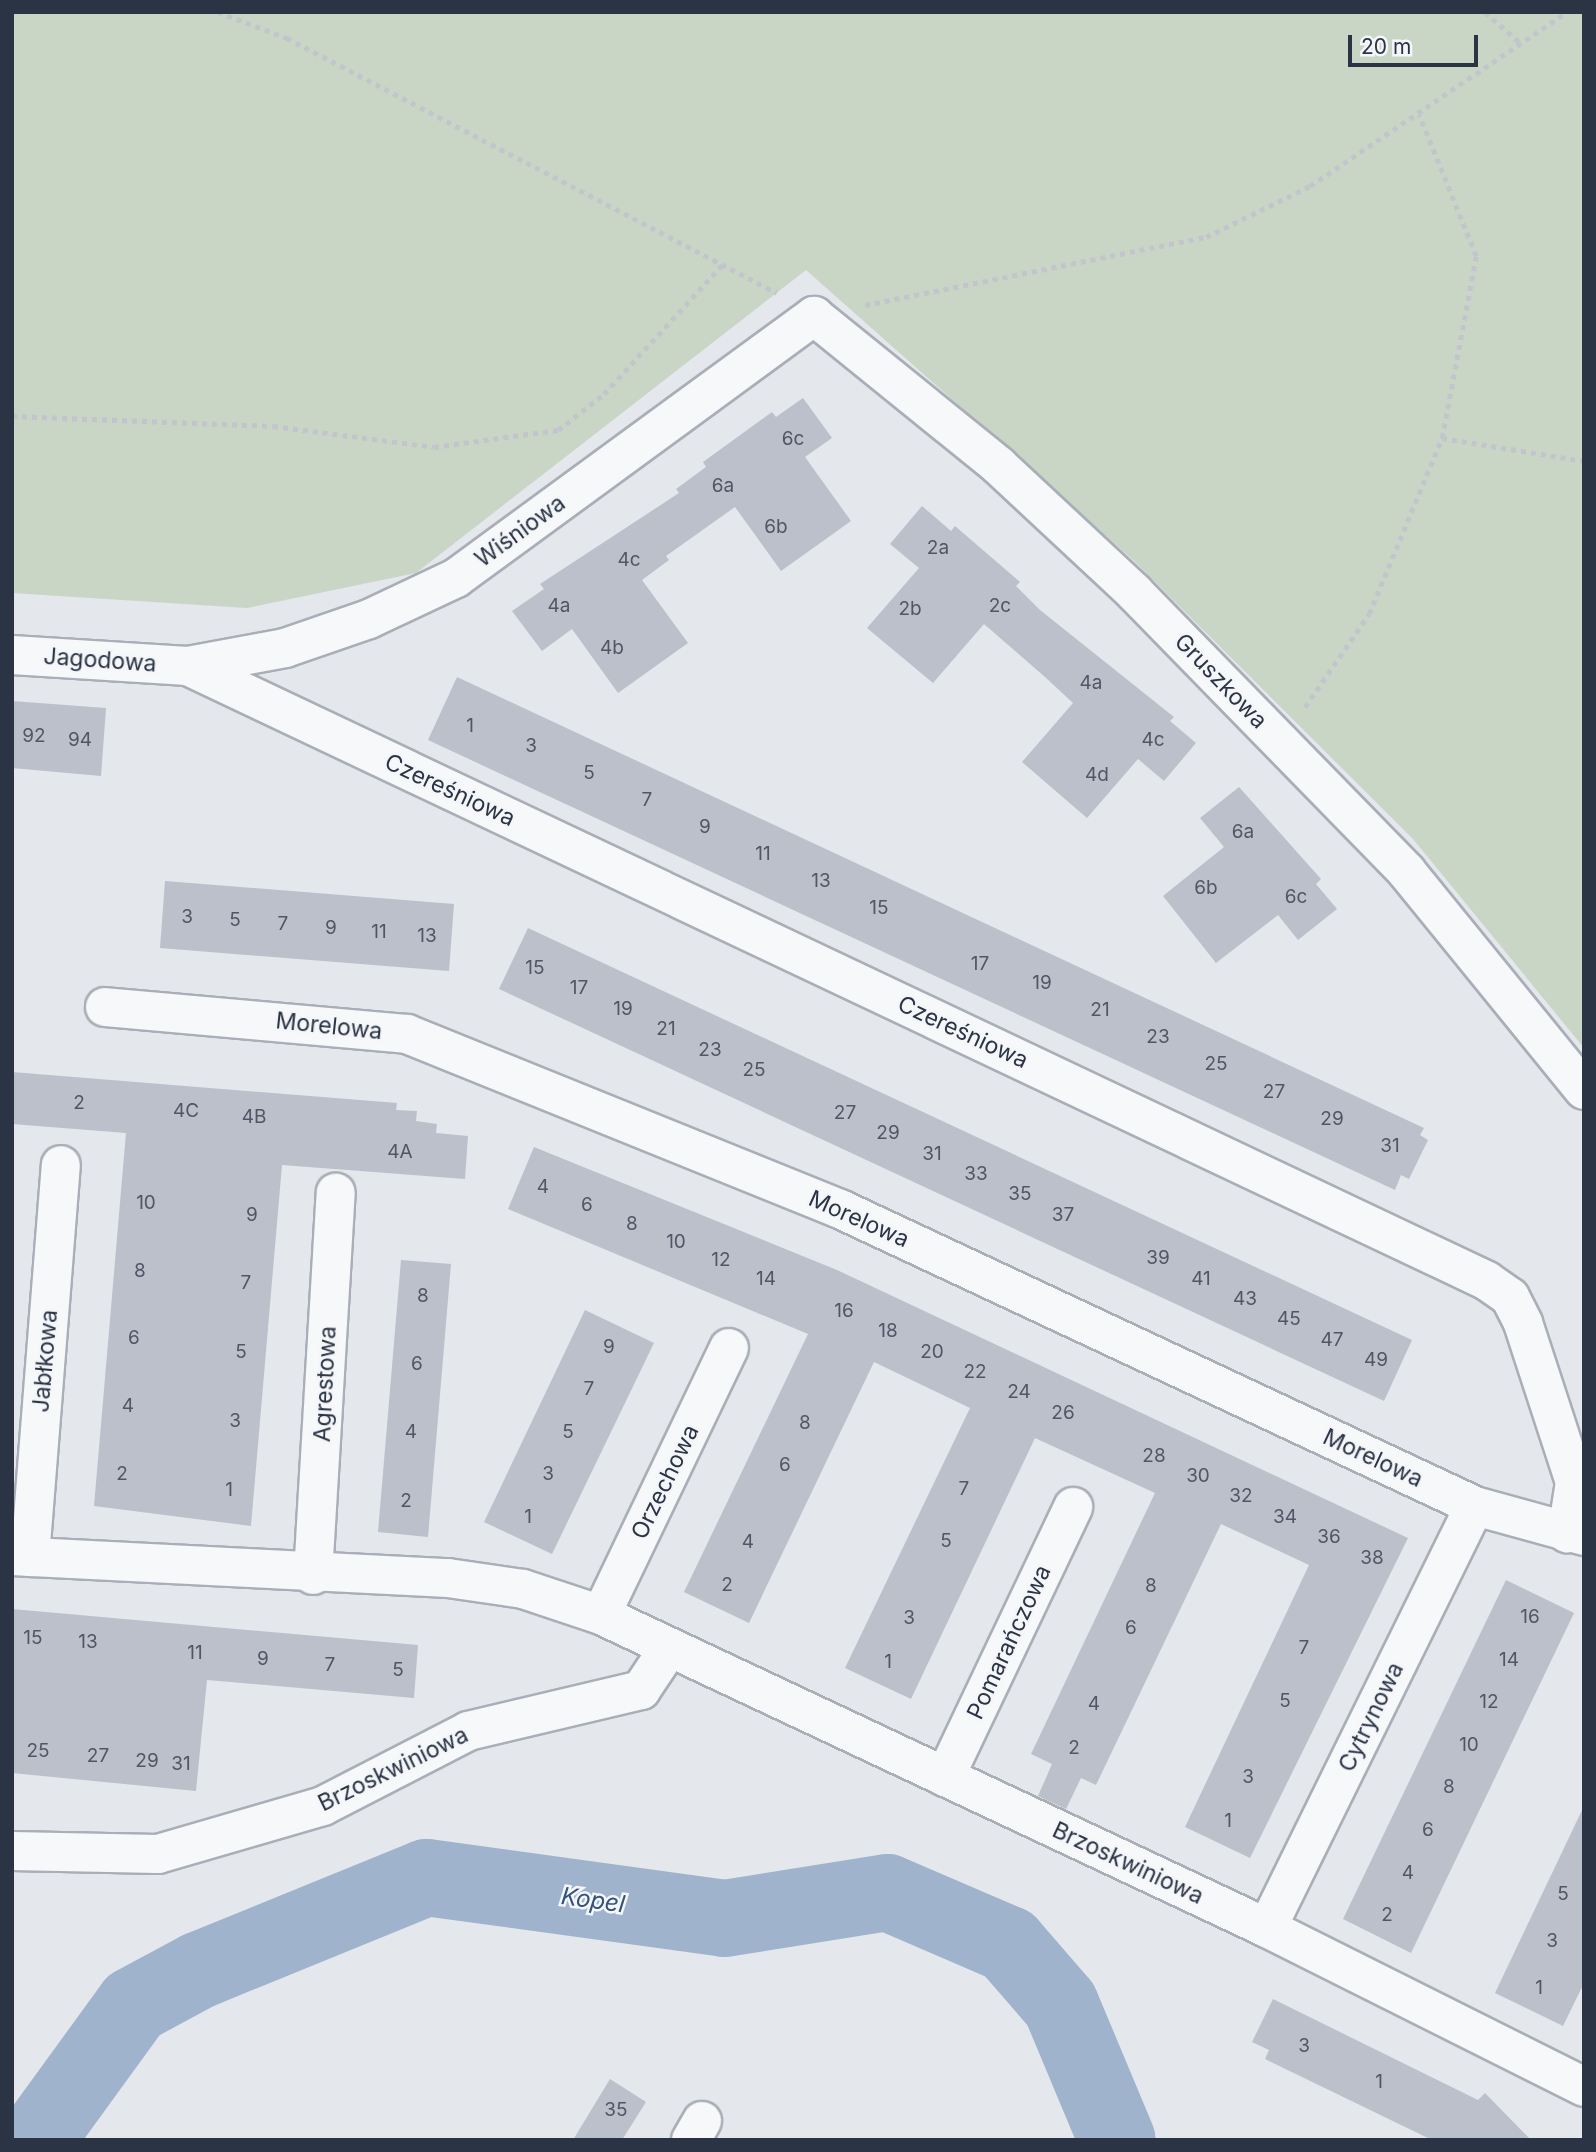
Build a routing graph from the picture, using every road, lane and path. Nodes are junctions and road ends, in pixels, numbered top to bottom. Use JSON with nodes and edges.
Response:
{"nodes":[{"id":1,"x":218,"y":12,"type":"edge"},
{"id":2,"x":1485,"y":12,"type":"edge"},
{"id":3,"x":1567,"y":12,"type":"edge"},
{"id":4,"x":1522,"y":44,"type":"junction"},
{"id":5,"x":1419,"y":115,"type":"junction"},
{"id":6,"x":724,"y":263,"type":"junction"},
{"id":7,"x":814,"y":316,"type":"junction"},
{"id":8,"x":12,"y":416,"type":"edge"},
{"id":9,"x":1442,"y":438,"type":"junction"},
{"id":10,"x":1584,"y":461,"type":"edge"},
{"id":11,"x":12,"y":655,"type":"edge"},
{"id":12,"x":188,"y":666,"type":"junction"},
{"id":13,"x":1281,"y":742,"type":"junction"},
{"id":14,"x":105,"y":1007,"type":"dead end"},
{"id":15,"x":1584,"y":1090,"type":"edge"},
{"id":16,"x":61,"y":1165,"type":"dead end"},
{"id":17,"x":336,"y":1193,"type":"dead end"},
{"id":18,"x":729,"y":1348,"type":"dead end"},
{"id":19,"x":1475,"y":1506,"type":"junction"},
{"id":20,"x":1073,"y":1507,"type":"dead end"},
{"id":21,"x":1575,"y":1535,"type":"edge"},
{"id":22,"x":21,"y":1556,"type":"edge"},
{"id":23,"x":313,"y":1575,"type":"junction"},
{"id":24,"x":601,"y":1615,"type":"junction"},
{"id":25,"x":669,"y":1648,"type":"junction"},
{"id":26,"x":945,"y":1777,"type":"junction"},
{"id":27,"x":12,"y":1851,"type":"edge"},
{"id":28,"x":1267,"y":1928,"type":"junction"},
{"id":29,"x":1584,"y":2087,"type":"edge"}],
"edges":[{"from":1,"to":6,"type":"path"},
{"from":2,"to":4,"type":"path"},
{"from":3,"to":4,"type":"path"},
{"from":4,"to":5,"type":"path"},
{"from":5,"to":7,"type":"path"},
{"from":5,"to":9,"type":"path"},
{"from":6,"to":7,"type":"path"},
{"from":6,"to":8,"type":"path"},
{"from":7,"to":12,"type":"street","name":"Wiśniowa"},
{"from":7,"to":13,"type":"street","name":"Gruszkowa"},
{"from":9,"to":10,"type":"path"},
{"from":9,"to":13,"type":"path"},
{"from":11,"to":12,"type":"street","name":"Jagodowa"},
{"from":12,"to":21,"type":"street","name":"Czereśniowa"},
{"from":13,"to":15,"type":"street","name":"Gruszkowa"},
{"from":14,"to":19,"type":"street","name":"Morelowa"},
{"from":16,"to":22,"type":"street","name":"Jabłkowa"},
{"from":17,"to":23,"type":"street","name":"Agrestowa"},
{"from":18,"to":24,"type":"street","name":"Orzechowa"},
{"from":19,"to":21,"type":"street","name":"Morelowa"},
{"from":19,"to":28,"type":"street","name":"Cytrynowa"},
{"from":20,"to":26,"type":"street","name":"Pomarańczowa"},
{"from":22,"to":23,"type":"street","name":"Brzoskwiniowa"},
{"from":23,"to":24,"type":"street","name":"Brzoskwiniowa"},
{"from":24,"to":25,"type":"street","name":"Brzoskwiniowa"},
{"from":25,"to":26,"type":"street","name":"Brzoskwiniowa"},
{"from":25,"to":27,"type":"street","name":"Brzoskwiniowa"},
{"from":26,"to":28,"type":"street","name":"Brzoskwiniowa"},
{"from":28,"to":29,"type":"street","name":"Brzoskwiniowa"}]}
